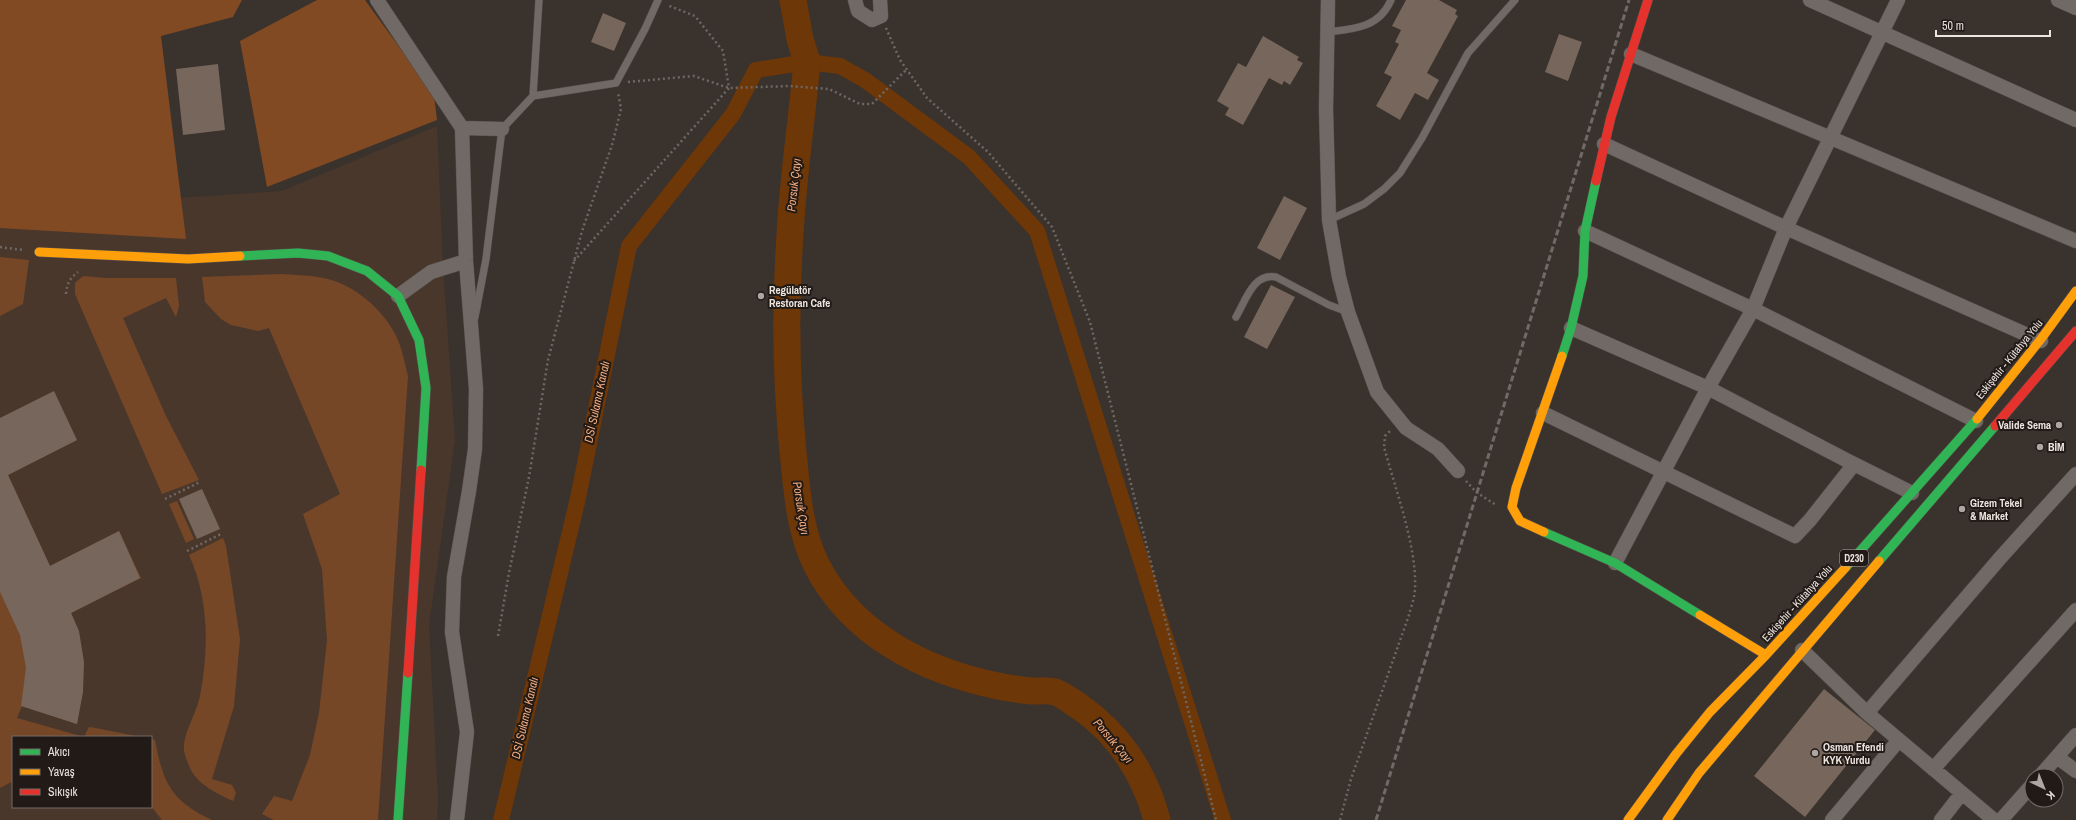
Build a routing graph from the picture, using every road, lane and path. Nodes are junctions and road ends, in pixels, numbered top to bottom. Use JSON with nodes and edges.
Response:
{"nodes":[{"id":1,"x":377,"y":0,"type":"edge"},
{"id":2,"x":539,"y":0,"type":"edge"},
{"id":3,"x":855,"y":0,"type":"edge"},
{"id":4,"x":880,"y":0,"type":"edge"},
{"id":5,"x":1328,"y":0,"type":"edge"},
{"id":6,"x":1391,"y":0,"type":"edge"},
{"id":7,"x":1515,"y":0,"type":"edge"},
{"id":8,"x":1648,"y":0,"type":"edge"},
{"id":9,"x":1810,"y":0,"type":"edge"},
{"id":10,"x":1898,"y":0,"type":"edge"},
{"id":11,"x":2058,"y":0,"type":"edge"},
{"id":12,"x":658,"y":1,"type":"edge"},
{"id":13,"x":2076,"y":8,"type":"edge"},
{"id":14,"x":880,"y":16,"type":"junction"},
{"id":15,"x":1327,"y":32,"type":"junction"},
{"id":16,"x":1882,"y":32,"type":"junction"},
{"id":17,"x":1631,"y":54,"type":"junction"},
{"id":18,"x":907,"y":69,"type":"junction"},
{"id":19,"x":616,"y":82,"type":"junction"},
{"id":20,"x":729,"y":88,"type":"junction"},
{"id":21,"x":532,"y":96,"type":"junction"},
{"id":22,"x":2076,"y":120,"type":"edge"},
{"id":23,"x":462,"y":128,"type":"junction"},
{"id":24,"x":502,"y":129,"type":"junction"},
{"id":25,"x":1830,"y":136,"type":"junction"},
{"id":26,"x":1604,"y":144,"type":"junction"},
{"id":27,"x":1328,"y":220,"type":"junction"},
{"id":28,"x":1786,"y":228,"type":"junction"},
{"id":29,"x":1586,"y":231,"type":"junction"},
{"id":30,"x":2076,"y":241,"type":"edge"},
{"id":31,"x":0,"y":247,"type":"edge"},
{"id":32,"x":39,"y":252,"type":"joint"},
{"id":33,"x":466,"y":261,"type":"junction"},
{"id":34,"x":573,"y":262,"type":"junction"},
{"id":35,"x":82,"y":269,"type":"dead end"},
{"id":36,"x":2076,"y":291,"type":"edge"},
{"id":37,"x":66,"y":294,"type":"dead end"},
{"id":38,"x":398,"y":296,"type":"junction"},
{"id":39,"x":1753,"y":309,"type":"junction"},
{"id":40,"x":1348,"y":312,"type":"junction"},
{"id":41,"x":1236,"y":317,"type":"dead end"},
{"id":42,"x":1571,"y":328,"type":"junction"},
{"id":43,"x":472,"y":330,"type":"junction"},
{"id":44,"x":2075,"y":334,"type":"edge"},
{"id":45,"x":2041,"y":341,"type":"junction"},
{"id":46,"x":1708,"y":388,"type":"junction"},
{"id":47,"x":1543,"y":413,"type":"junction"},
{"id":48,"x":1401,"y":420,"type":"junction"},
{"id":49,"x":1976,"y":421,"type":"junction"},
{"id":50,"x":1848,"y":461,"type":"junction"},
{"id":51,"x":1458,"y":471,"type":"joint"},
{"id":52,"x":1662,"y":472,"type":"junction"},
{"id":53,"x":2076,"y":474,"type":"edge"},
{"id":54,"x":200,"y":482,"type":"dead end"},
{"id":55,"x":1912,"y":493,"type":"junction"},
{"id":56,"x":165,"y":499,"type":"dead end"},
{"id":57,"x":1520,"y":521,"type":"junction"},
{"id":58,"x":221,"y":534,"type":"dead end"},
{"id":59,"x":187,"y":550,"type":"dead end"},
{"id":60,"x":1615,"y":563,"type":"junction"},
{"id":61,"x":2076,"y":610,"type":"edge"},
{"id":62,"x":498,"y":636,"type":"dead end"},
{"id":63,"x":1802,"y":650,"type":"junction"},
{"id":64,"x":1766,"y":655,"type":"junction"},
{"id":65,"x":1867,"y":713,"type":"junction"},
{"id":66,"x":2076,"y":735,"type":"edge"},
{"id":67,"x":1899,"y":740,"type":"junction"},
{"id":68,"x":2057,"y":757,"type":"junction"},
{"id":69,"x":1933,"y":768,"type":"junction"},
{"id":70,"x":2047,"y":768,"type":"edge"},
{"id":71,"x":2076,"y":771,"type":"edge"},
{"id":72,"x":1962,"y":793,"type":"junction"},
{"id":73,"x":2024,"y":794,"type":"edge"},
{"id":74,"x":398,"y":820,"type":"edge"},
{"id":75,"x":458,"y":820,"type":"edge"},
{"id":76,"x":1216,"y":820,"type":"edge"},
{"id":77,"x":1340,"y":820,"type":"edge"},
{"id":78,"x":1628,"y":820,"type":"edge"},
{"id":79,"x":1667,"y":820,"type":"edge"},
{"id":80,"x":1832,"y":820,"type":"edge"},
{"id":81,"x":1941,"y":820,"type":"edge"},
{"id":82,"x":1994,"y":820,"type":"edge"},
{"id":83,"x":2001,"y":820,"type":"edge"}],
"edges":[{"from":1,"to":23,"type":"street"},
{"from":2,"to":21,"type":"lane"},
{"from":3,"to":14,"type":"street"},
{"from":4,"to":14,"type":"street"},
{"from":5,"to":15,"type":"street"},
{"from":6,"to":15,"type":"lane"},
{"from":7,"to":27,"type":"lane"},
{"from":8,"to":17,"type":"main road"},
{"from":9,"to":16,"type":"street"},
{"from":10,"to":16,"type":"street"},
{"from":11,"to":13,"type":"street"},
{"from":12,"to":19,"type":"lane"},
{"from":12,"to":20,"type":"path"},
{"from":14,"to":18,"type":"path"},
{"from":15,"to":27,"type":"street"},
{"from":16,"to":22,"type":"street"},
{"from":16,"to":25,"type":"street"},
{"from":17,"to":25,"type":"street"},
{"from":17,"to":26,"type":"main road"},
{"from":18,"to":20,"type":"path"},
{"from":18,"to":76,"type":"path"},
{"from":19,"to":20,"type":"path"},
{"from":19,"to":21,"type":"lane"},
{"from":19,"to":34,"type":"path"},
{"from":20,"to":34,"type":"path"},
{"from":21,"to":24,"type":"lane"},
{"from":23,"to":24,"type":"street"},
{"from":23,"to":33,"type":"street"},
{"from":24,"to":43,"type":"lane"},
{"from":25,"to":28,"type":"street"},
{"from":25,"to":30,"type":"street"},
{"from":26,"to":28,"type":"street"},
{"from":26,"to":29,"type":"main road"},
{"from":27,"to":40,"type":"street"},
{"from":28,"to":39,"type":"street"},
{"from":28,"to":45,"type":"street"},
{"from":29,"to":39,"type":"street"},
{"from":29,"to":42,"type":"main road"},
{"from":31,"to":32,"type":"path"},
{"from":32,"to":38,"type":"main road"},
{"from":33,"to":38,"type":"street"},
{"from":33,"to":43,"type":"street"},
{"from":34,"to":62,"type":"path"},
{"from":35,"to":37,"type":"path"},
{"from":36,"to":45,"type":"main road","name":"Eskişehir - Kütahya Yolu","number":"D230"},
{"from":38,"to":74,"type":"main road"},
{"from":39,"to":46,"type":"street"},
{"from":39,"to":49,"type":"street"},
{"from":40,"to":41,"type":"lane"},
{"from":40,"to":48,"type":"street"},
{"from":42,"to":46,"type":"street"},
{"from":42,"to":47,"type":"main road"},
{"from":43,"to":75,"type":"street"},
{"from":44,"to":63,"type":"main road","number":"D230"},
{"from":45,"to":49,"type":"main road","name":"Eskişehir - Kütahya Yolu","number":"D230"},
{"from":46,"to":50,"type":"street"},
{"from":46,"to":52,"type":"street"},
{"from":47,"to":52,"type":"street"},
{"from":47,"to":57,"type":"main road"},
{"from":48,"to":51,"type":"street"},
{"from":48,"to":77,"type":"path"},
{"from":49,"to":55,"type":"main road","name":"Eskişehir - Kütahya Yolu","number":"D230"},
{"from":50,"to":52,"type":"street"},
{"from":50,"to":55,"type":"street"},
{"from":51,"to":57,"type":"path"},
{"from":52,"to":60,"type":"street"},
{"from":53,"to":65,"type":"street"},
{"from":54,"to":56,"type":"path"},
{"from":55,"to":64,"type":"main road","name":"Eskişehir - Kütahya Yolu","number":"D230"},
{"from":57,"to":60,"type":"main road"},
{"from":58,"to":59,"type":"path"},
{"from":60,"to":64,"type":"main road"},
{"from":61,"to":69,"type":"street"},
{"from":63,"to":65,"type":"street"},
{"from":63,"to":79,"type":"main road","number":"D230"},
{"from":64,"to":78,"type":"main road","name":"Eskişehir - Kütahya Yolu","number":"D230"},
{"from":65,"to":67,"type":"street"},
{"from":66,"to":68,"type":"street"},
{"from":67,"to":69,"type":"street"},
{"from":67,"to":80,"type":"street"},
{"from":68,"to":70,"type":"street"},
{"from":68,"to":71,"type":"street"},
{"from":69,"to":72,"type":"street"},
{"from":72,"to":81,"type":"street"},
{"from":72,"to":82,"type":"street"},
{"from":73,"to":83,"type":"street"}]}
